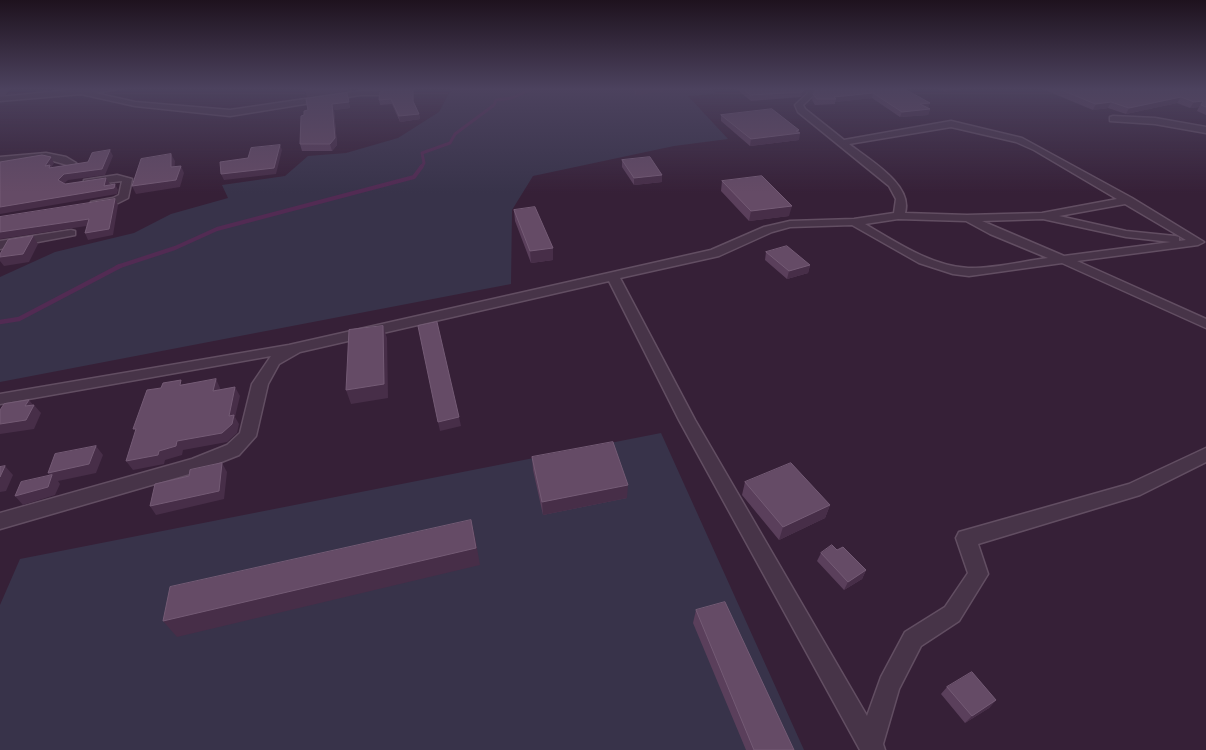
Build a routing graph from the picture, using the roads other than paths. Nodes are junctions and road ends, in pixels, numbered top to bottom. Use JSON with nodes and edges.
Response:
{"nodes":[{"id":1,"x":817,"y":123,"type":"edge"},
{"id":2,"x":1170,"y":123,"type":"edge"},
{"id":3,"x":1206,"y":130,"type":"edge"},
{"id":4,"x":842,"y":143,"type":"junction"},
{"id":5,"x":0,"y":160,"type":"edge"},
{"id":6,"x":71,"y":163,"type":"edge"},
{"id":7,"x":78,"y":183,"type":"edge"},
{"id":8,"x":1128,"y":200,"type":"junction"},
{"id":9,"x":80,"y":207,"type":"edge"},
{"id":10,"x":898,"y":216,"type":"junction"},
{"id":11,"x":1042,"y":216,"type":"junction"},
{"id":12,"x":968,"y":218,"type":"junction"},
{"id":13,"x":854,"y":222,"type":"junction"},
{"id":14,"x":71,"y":233,"type":"dead end"},
{"id":15,"x":1202,"y":242,"type":"edge"},
{"id":16,"x":0,"y":245,"type":"edge"},
{"id":17,"x":1064,"y":260,"type":"junction"},
{"id":18,"x":613,"y":276,"type":"junction"},
{"id":19,"x":1206,"y":324,"type":"edge"},
{"id":20,"x":295,"y":348,"type":"junction"},
{"id":21,"x":0,"y":399,"type":"edge"},
{"id":22,"x":1206,"y":454,"type":"edge"},
{"id":23,"x":0,"y":521,"type":"edge"},
{"id":24,"x":871,"y":747,"type":"edge"}],
"edges":[{"from":1,"to":4,"type":"street"},
{"from":2,"to":3,"type":"street"},
{"from":4,"to":8,"type":"street"},
{"from":4,"to":10,"type":"street"},
{"from":5,"to":6,"type":"street"},
{"from":7,"to":9,"type":"street"},
{"from":8,"to":11,"type":"street"},
{"from":8,"to":15,"type":"street"},
{"from":10,"to":12,"type":"street"},
{"from":10,"to":13,"type":"street"},
{"from":11,"to":12,"type":"street"},
{"from":11,"to":15,"type":"street"},
{"from":12,"to":17,"type":"street"},
{"from":13,"to":17,"type":"street"},
{"from":13,"to":18,"type":"street"},
{"from":14,"to":16,"type":"street"},
{"from":15,"to":17,"type":"street"},
{"from":17,"to":19,"type":"street"},
{"from":18,"to":20,"type":"street"},
{"from":18,"to":24,"type":"street"},
{"from":20,"to":21,"type":"street"},
{"from":20,"to":23,"type":"street"},
{"from":22,"to":24,"type":"street"}]}
